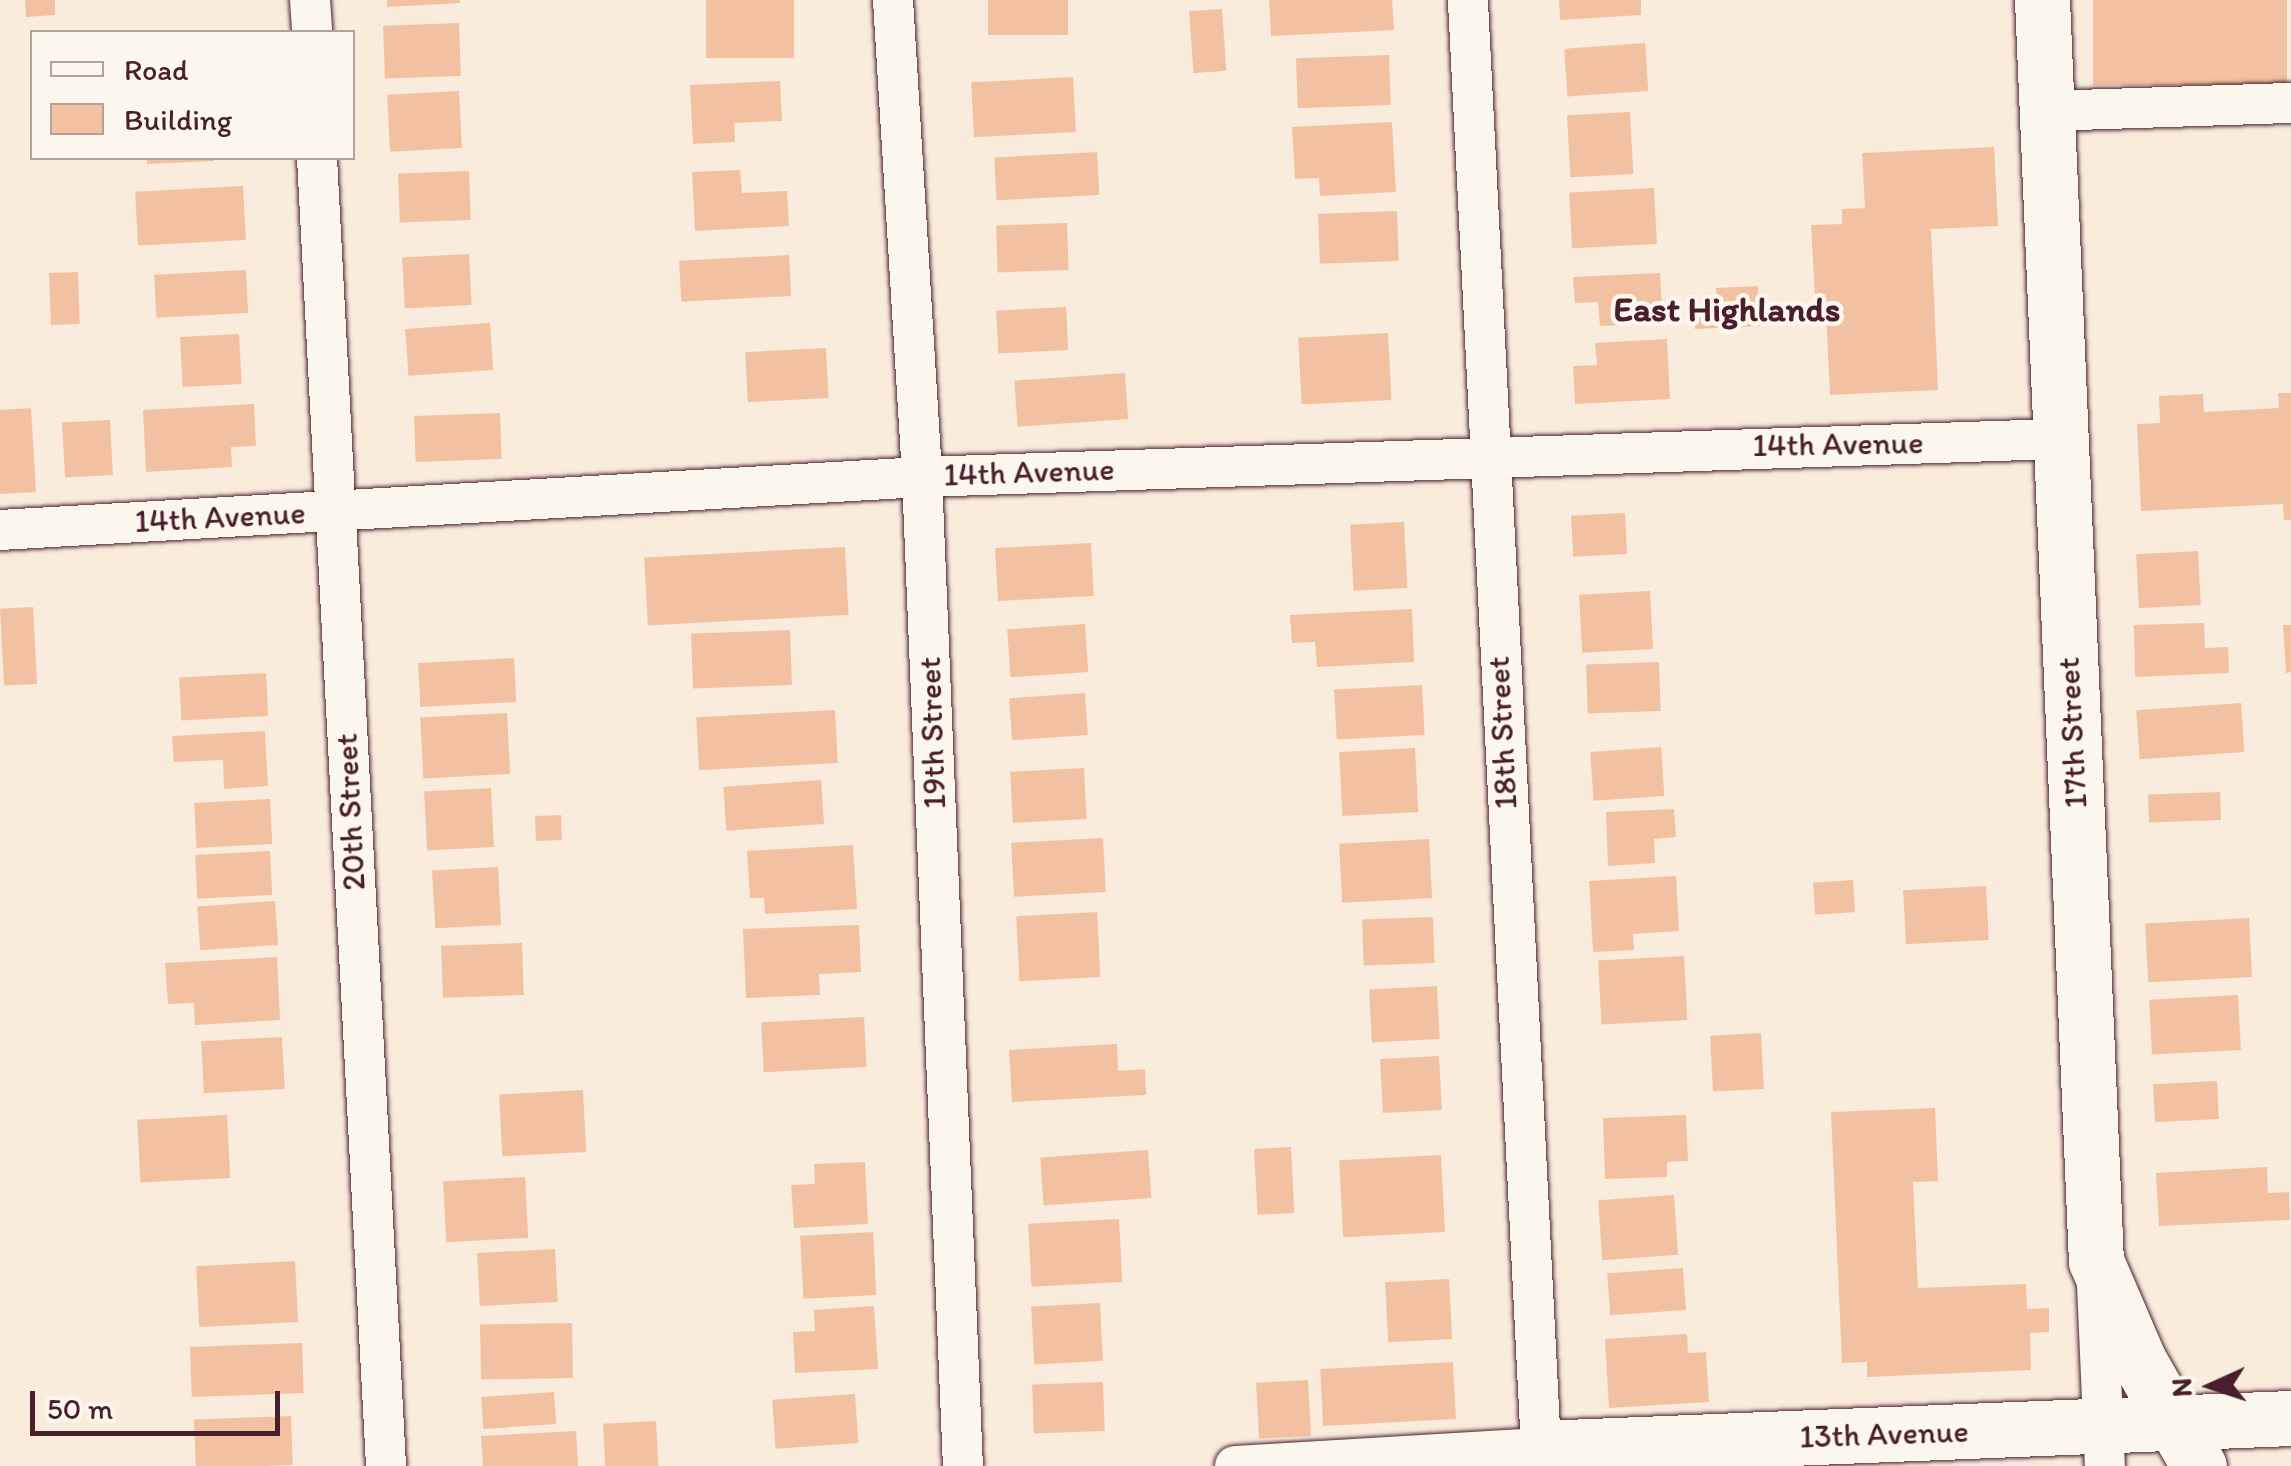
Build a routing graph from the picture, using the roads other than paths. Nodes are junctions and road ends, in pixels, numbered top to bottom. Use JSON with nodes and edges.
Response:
{"nodes":[{"id":1,"x":310,"y":0,"type":"edge"},
{"id":2,"x":893,"y":0,"type":"edge"},
{"id":3,"x":1468,"y":0,"type":"edge"},
{"id":4,"x":2042,"y":0,"type":"edge"},
{"id":5,"x":312,"y":30,"type":"edge"},
{"id":6,"x":2291,"y":103,"type":"edge"},
{"id":7,"x":2047,"y":112,"type":"junction"},
{"id":8,"x":317,"y":160,"type":"edge"},
{"id":9,"x":2058,"y":438,"type":"junction"},
{"id":10,"x":1487,"y":453,"type":"junction"},
{"id":11,"x":922,"y":476,"type":"junction"},
{"id":12,"x":333,"y":510,"type":"junction"},
{"id":13,"x":0,"y":530,"type":"edge"},
{"id":14,"x":2096,"y":1261,"type":"junction"},
{"id":15,"x":2291,"y":1418,"type":"edge"},
{"id":16,"x":2186,"y":1444,"type":"edge"},
{"id":17,"x":2104,"y":1446,"type":"edge"},
{"id":18,"x":1541,"y":1457,"type":"edge"},
{"id":19,"x":386,"y":1466,"type":"edge"},
{"id":20,"x":962,"y":1466,"type":"edge"},
{"id":21,"x":1236,"y":1466,"type":"edge"}],
"edges":[{"from":1,"to":5,"type":"street"},
{"from":2,"to":11,"type":"street","name":"19th Street"},
{"from":3,"to":10,"type":"street","name":"18th Street"},
{"from":4,"to":7,"type":"street","name":"17th Street"},
{"from":6,"to":7,"type":"street"},
{"from":7,"to":9,"type":"street","name":"17th Street"},
{"from":8,"to":12,"type":"street","name":"20th Street"},
{"from":9,"to":10,"type":"street","name":"14th Avenue"},
{"from":9,"to":14,"type":"street","name":"17th Street"},
{"from":10,"to":11,"type":"street","name":"14th Avenue"},
{"from":10,"to":18,"type":"street","name":"18th Street"},
{"from":11,"to":12,"type":"street","name":"14th Avenue"},
{"from":11,"to":20,"type":"street","name":"19th Street"},
{"from":12,"to":13,"type":"street","name":"14th Avenue"},
{"from":12,"to":19,"type":"street","name":"20th Street"},
{"from":14,"to":16,"type":"street"},
{"from":14,"to":17,"type":"street","name":"17th Street"},
{"from":15,"to":16,"type":"street","name":"13th Avenue"},
{"from":16,"to":17,"type":"street","name":"13th Avenue"},
{"from":17,"to":18,"type":"street","name":"13th Avenue"},
{"from":18,"to":21,"type":"street","name":"13th Avenue"}]}
